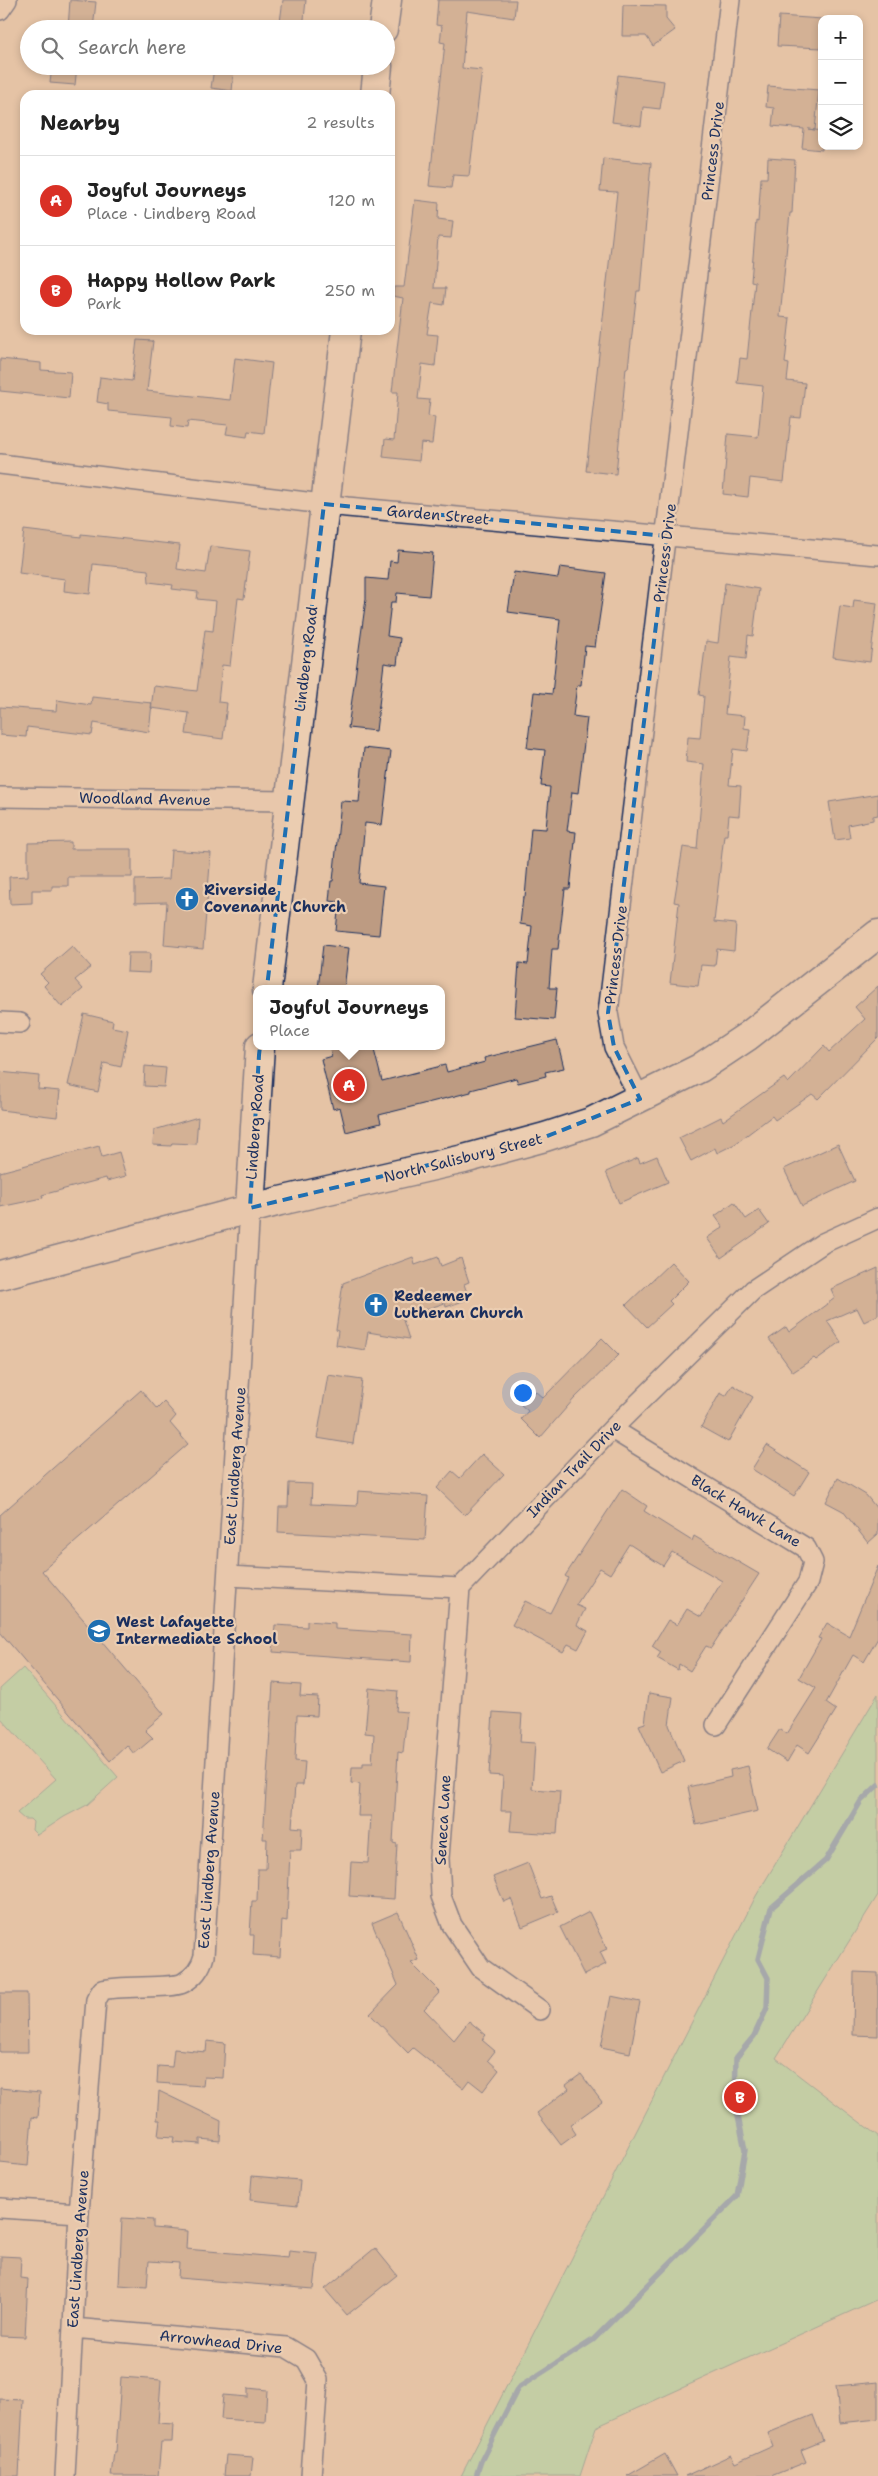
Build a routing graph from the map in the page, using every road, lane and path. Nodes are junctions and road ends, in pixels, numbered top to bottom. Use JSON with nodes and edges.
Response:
{"nodes":[{"id":1,"x":7,"y":0,"type":"edge"},
{"id":2,"x":386,"y":0,"type":"edge"},
{"id":3,"x":730,"y":0,"type":"edge"},
{"id":4,"x":0,"y":10,"type":"edge"},
{"id":5,"x":384,"y":20,"type":"edge"},
{"id":6,"x":377,"y":75,"type":"edge"},
{"id":7,"x":376,"y":90,"type":"edge"},
{"id":8,"x":345,"y":335,"type":"edge"},
{"id":9,"x":0,"y":464,"type":"edge"},
{"id":10,"x":324,"y":504,"type":"junction"},
{"id":11,"x":667,"y":536,"type":"junction"},
{"id":12,"x":878,"y":556,"type":"edge"},
{"id":13,"x":0,"y":797,"type":"edge"},
{"id":14,"x":290,"y":801,"type":"junction"},
{"id":15,"x":878,"y":934,"type":"edge"},
{"id":16,"x":267,"y":985,"type":"edge"},
{"id":17,"x":0,"y":1022,"type":"edge"},
{"id":18,"x":20,"y":1023,"type":"dead end"},
{"id":19,"x":260,"y":1050,"type":"edge"},
{"id":20,"x":640,"y":1099,"type":"junction"},
{"id":21,"x":250,"y":1208,"type":"junction"},
{"id":22,"x":878,"y":1218,"type":"edge"},
{"id":23,"x":0,"y":1275,"type":"edge"},
{"id":24,"x":612,"y":1429,"type":"junction"},
{"id":25,"x":228,"y":1576,"type":"junction"},
{"id":26,"x":460,"y":1588,"type":"junction"},
{"id":27,"x":716,"y":1726,"type":"dead end"},
{"id":28,"x":540,"y":2010,"type":"dead end"},
{"id":29,"x":0,"y":2208,"type":"edge"},
{"id":30,"x":79,"y":2213,"type":"junction"},
{"id":31,"x":73,"y":2328,"type":"junction"},
{"id":32,"x":65,"y":2476,"type":"edge"},
{"id":33,"x":311,"y":2476,"type":"edge"}],
"edges":[{"from":1,"to":4,"type":"street"},
{"from":2,"to":5,"type":"street"},
{"from":3,"to":11,"type":"street","name":"Princess Drive"},
{"from":6,"to":7,"type":"street"},
{"from":8,"to":10,"type":"street","name":"Lindberg Road"},
{"from":9,"to":10,"type":"street","name":"Garden Street"},
{"from":10,"to":11,"type":"street","name":"Garden Street"},
{"from":10,"to":14,"type":"street","name":"Lindberg Road"},
{"from":11,"to":12,"type":"street","name":"Garden Street"},
{"from":11,"to":20,"type":"street","name":"Princess Drive"},
{"from":13,"to":14,"type":"street","name":"Woodland Avenue"},
{"from":14,"to":16,"type":"street","name":"Lindberg Road"},
{"from":15,"to":20,"type":"street","name":"North Salisbury Street"},
{"from":17,"to":18,"type":"street"},
{"from":19,"to":21,"type":"street","name":"Lindberg Road"},
{"from":20,"to":21,"type":"street","name":"North Salisbury Street"},
{"from":21,"to":23,"type":"street","name":"North Salisbury Street"},
{"from":21,"to":25,"type":"street","name":"East Lindberg Avenue"},
{"from":22,"to":24,"type":"street","name":"Indian Trail Drive"},
{"from":24,"to":26,"type":"street","name":"Indian Trail Drive"},
{"from":24,"to":27,"type":"street","name":"Black Hawk Lane"},
{"from":25,"to":26,"type":"street"},
{"from":25,"to":30,"type":"street","name":"East Lindberg Avenue"},
{"from":26,"to":28,"type":"street","name":"Seneca Lane"},
{"from":29,"to":30,"type":"street"},
{"from":30,"to":31,"type":"street","name":"East Lindberg Avenue"},
{"from":31,"to":32,"type":"street","name":"East Lindberg Avenue"},
{"from":31,"to":33,"type":"street","name":"Arrowhead Drive"}]}
